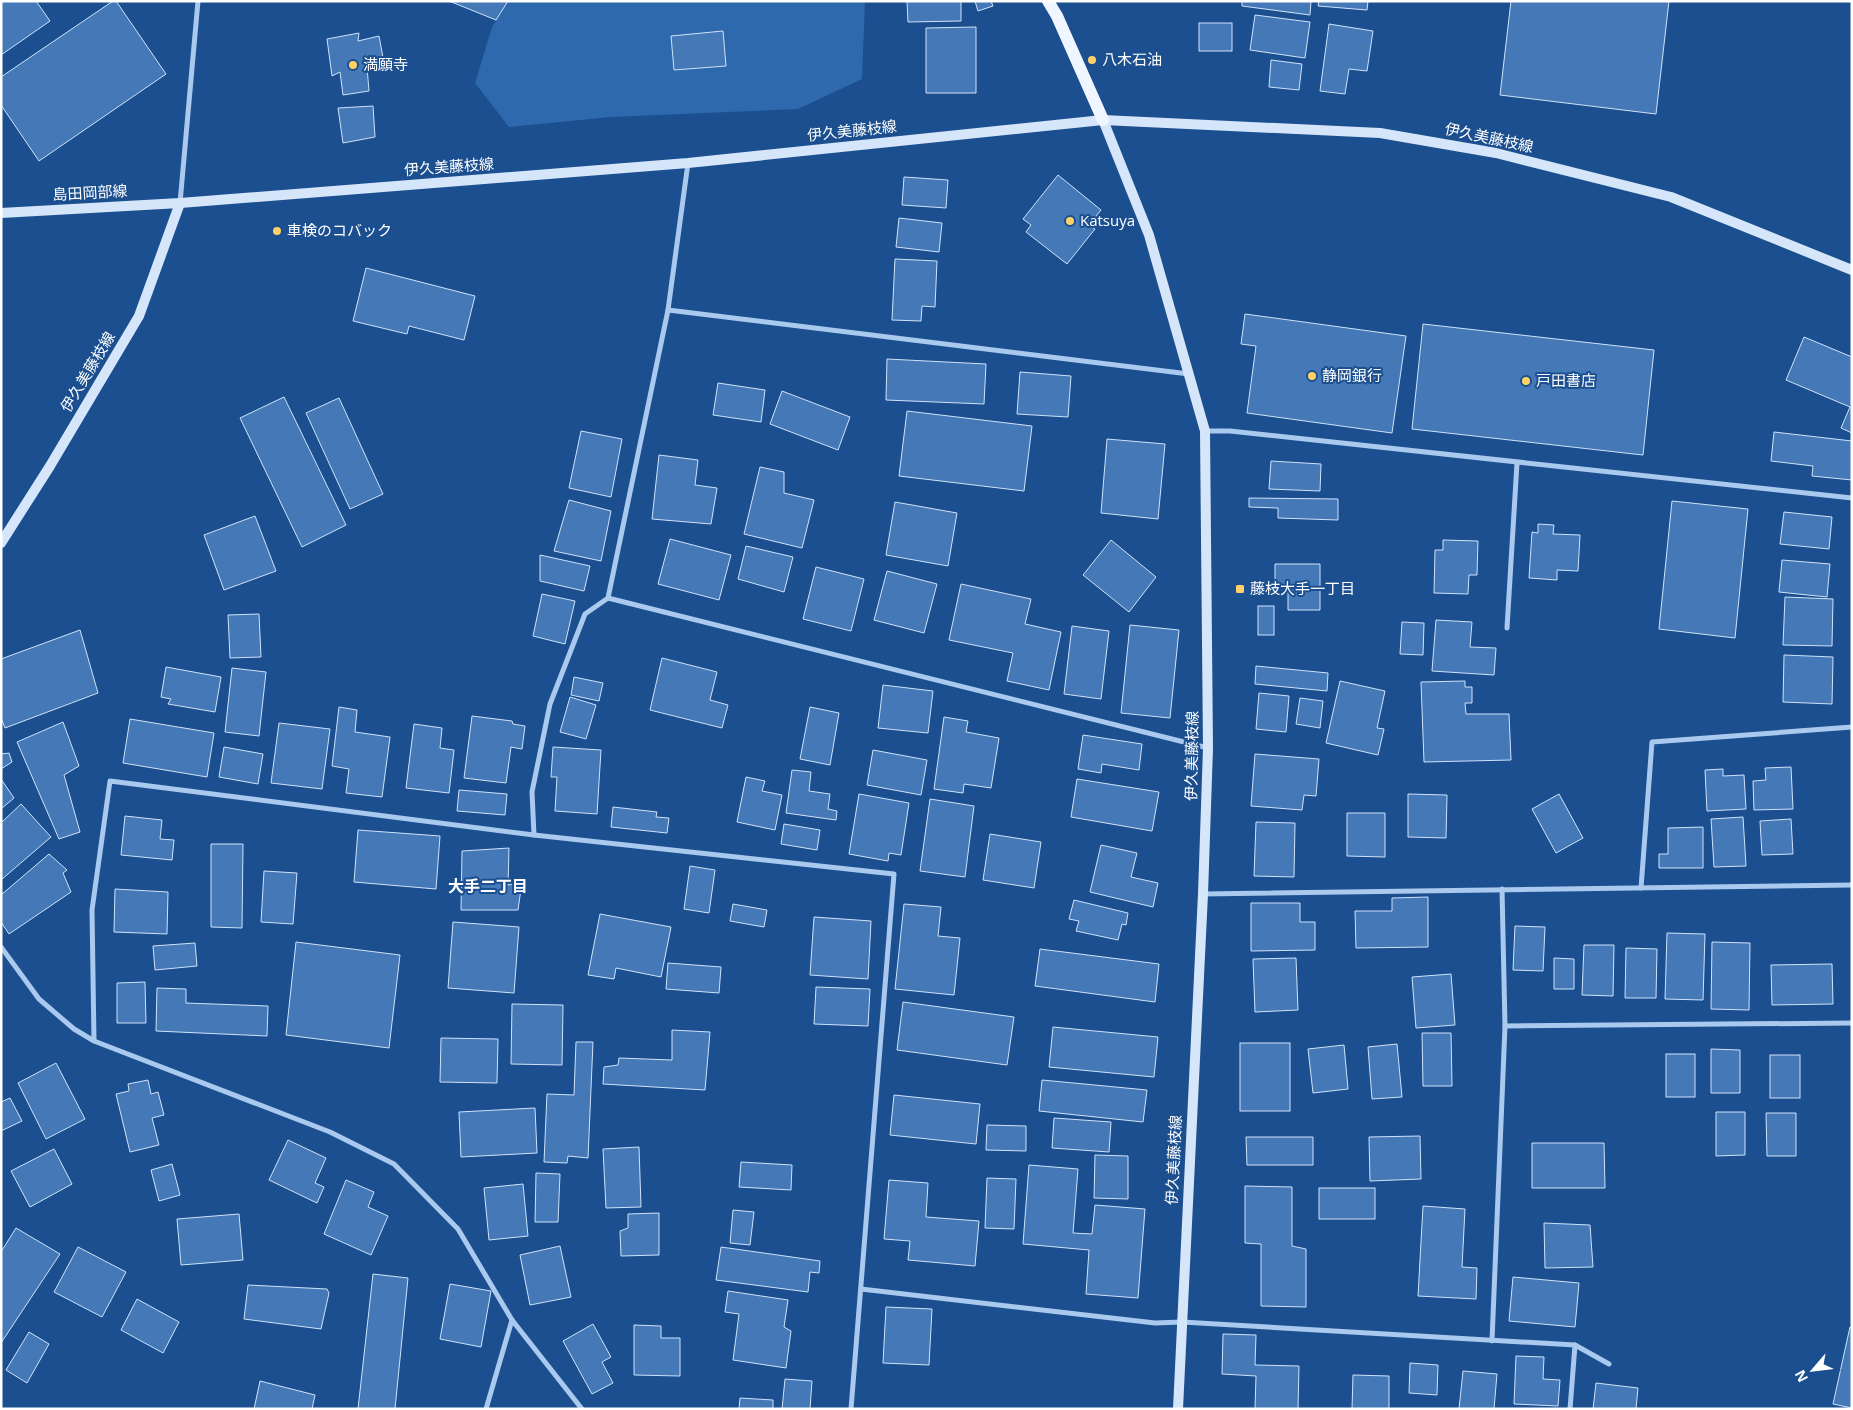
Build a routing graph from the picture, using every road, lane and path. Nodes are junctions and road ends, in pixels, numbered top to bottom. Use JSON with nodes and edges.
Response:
{"nodes":[{"id":1,"x":198,"y":1,"type":"edge"},
{"id":2,"x":1048,"y":1,"type":"edge"},
{"id":3,"x":1103,"y":120,"type":"junction"},
{"id":4,"x":688,"y":163,"type":"junction"},
{"id":5,"x":180,"y":203,"type":"junction"},
{"id":6,"x":1,"y":213,"type":"edge"},
{"id":7,"x":1852,"y":270,"type":"edge"},
{"id":8,"x":668,"y":310,"type":"junction"},
{"id":9,"x":1190,"y":374,"type":"junction"},
{"id":10,"x":1205,"y":431,"type":"junction"},
{"id":11,"x":1517,"y":463,"type":"junction"},
{"id":12,"x":1852,"y":498,"type":"edge"},
{"id":13,"x":1,"y":543,"type":"edge"},
{"id":14,"x":608,"y":598,"type":"junction"},
{"id":15,"x":1507,"y":628,"type":"dead end"},
{"id":16,"x":1852,"y":727,"type":"edge"},
{"id":17,"x":1208,"y":748,"type":"junction"},
{"id":18,"x":534,"y":834,"type":"junction"},
{"id":19,"x":1852,"y":885,"type":"edge"},
{"id":20,"x":1640,"y":888,"type":"junction"},
{"id":21,"x":1502,"y":889,"type":"junction"},
{"id":22,"x":1203,"y":894,"type":"junction"},
{"id":23,"x":1,"y":947,"type":"edge"},
{"id":24,"x":1852,"y":1023,"type":"edge"},
{"id":25,"x":1505,"y":1026,"type":"junction"},
{"id":26,"x":94,"y":1041,"type":"junction"},
{"id":27,"x":861,"y":1289,"type":"junction"},
{"id":28,"x":512,"y":1320,"type":"junction"},
{"id":29,"x":1182,"y":1322,"type":"junction"},
{"id":30,"x":1492,"y":1340,"type":"junction"},
{"id":31,"x":1575,"y":1345,"type":"junction"},
{"id":32,"x":1608,"y":1364,"type":"dead end"},
{"id":33,"x":486,"y":1409,"type":"edge"},
{"id":34,"x":582,"y":1409,"type":"edge"},
{"id":35,"x":852,"y":1409,"type":"edge"},
{"id":36,"x":1178,"y":1409,"type":"edge"},
{"id":37,"x":1570,"y":1409,"type":"edge"}],
"edges":[{"from":1,"to":5,"type":"street"},
{"from":2,"to":3,"type":"main road"},
{"from":3,"to":4,"type":"main road","name":"伊久美藤枝線"},
{"from":3,"to":7,"type":"main road","name":"伊久美藤枝線"},
{"from":3,"to":9,"type":"main road","name":"伊久美藤枝線"},
{"from":4,"to":5,"type":"main road","name":"伊久美藤枝線"},
{"from":4,"to":8,"type":"street"},
{"from":5,"to":6,"type":"main road","name":"島田岡部線"},
{"from":5,"to":13,"type":"main road","name":"伊久美藤枝線"},
{"from":8,"to":9,"type":"street"},
{"from":8,"to":14,"type":"street"},
{"from":9,"to":10,"type":"main road","name":"伊久美藤枝線"},
{"from":10,"to":11,"type":"street"},
{"from":10,"to":17,"type":"main road","name":"伊久美藤枝線"},
{"from":11,"to":12,"type":"street"},
{"from":11,"to":15,"type":"street"},
{"from":14,"to":17,"type":"street"},
{"from":14,"to":18,"type":"street"},
{"from":16,"to":20,"type":"street"},
{"from":17,"to":22,"type":"main road","name":"伊久美藤枝線"},
{"from":18,"to":26,"type":"street"},
{"from":18,"to":27,"type":"street"},
{"from":19,"to":20,"type":"street"},
{"from":20,"to":21,"type":"street"},
{"from":21,"to":22,"type":"street"},
{"from":21,"to":25,"type":"street"},
{"from":22,"to":29,"type":"main road","name":"伊久美藤枝線"},
{"from":23,"to":26,"type":"street"},
{"from":24,"to":25,"type":"street"},
{"from":25,"to":30,"type":"street"},
{"from":26,"to":28,"type":"street"},
{"from":27,"to":29,"type":"street"},
{"from":27,"to":35,"type":"street"},
{"from":28,"to":33,"type":"street"},
{"from":28,"to":34,"type":"street"},
{"from":29,"to":30,"type":"street"},
{"from":29,"to":36,"type":"main road","name":"伊久美藤枝線"},
{"from":30,"to":31,"type":"street"},
{"from":31,"to":32,"type":"street"},
{"from":31,"to":37,"type":"street"}]}
